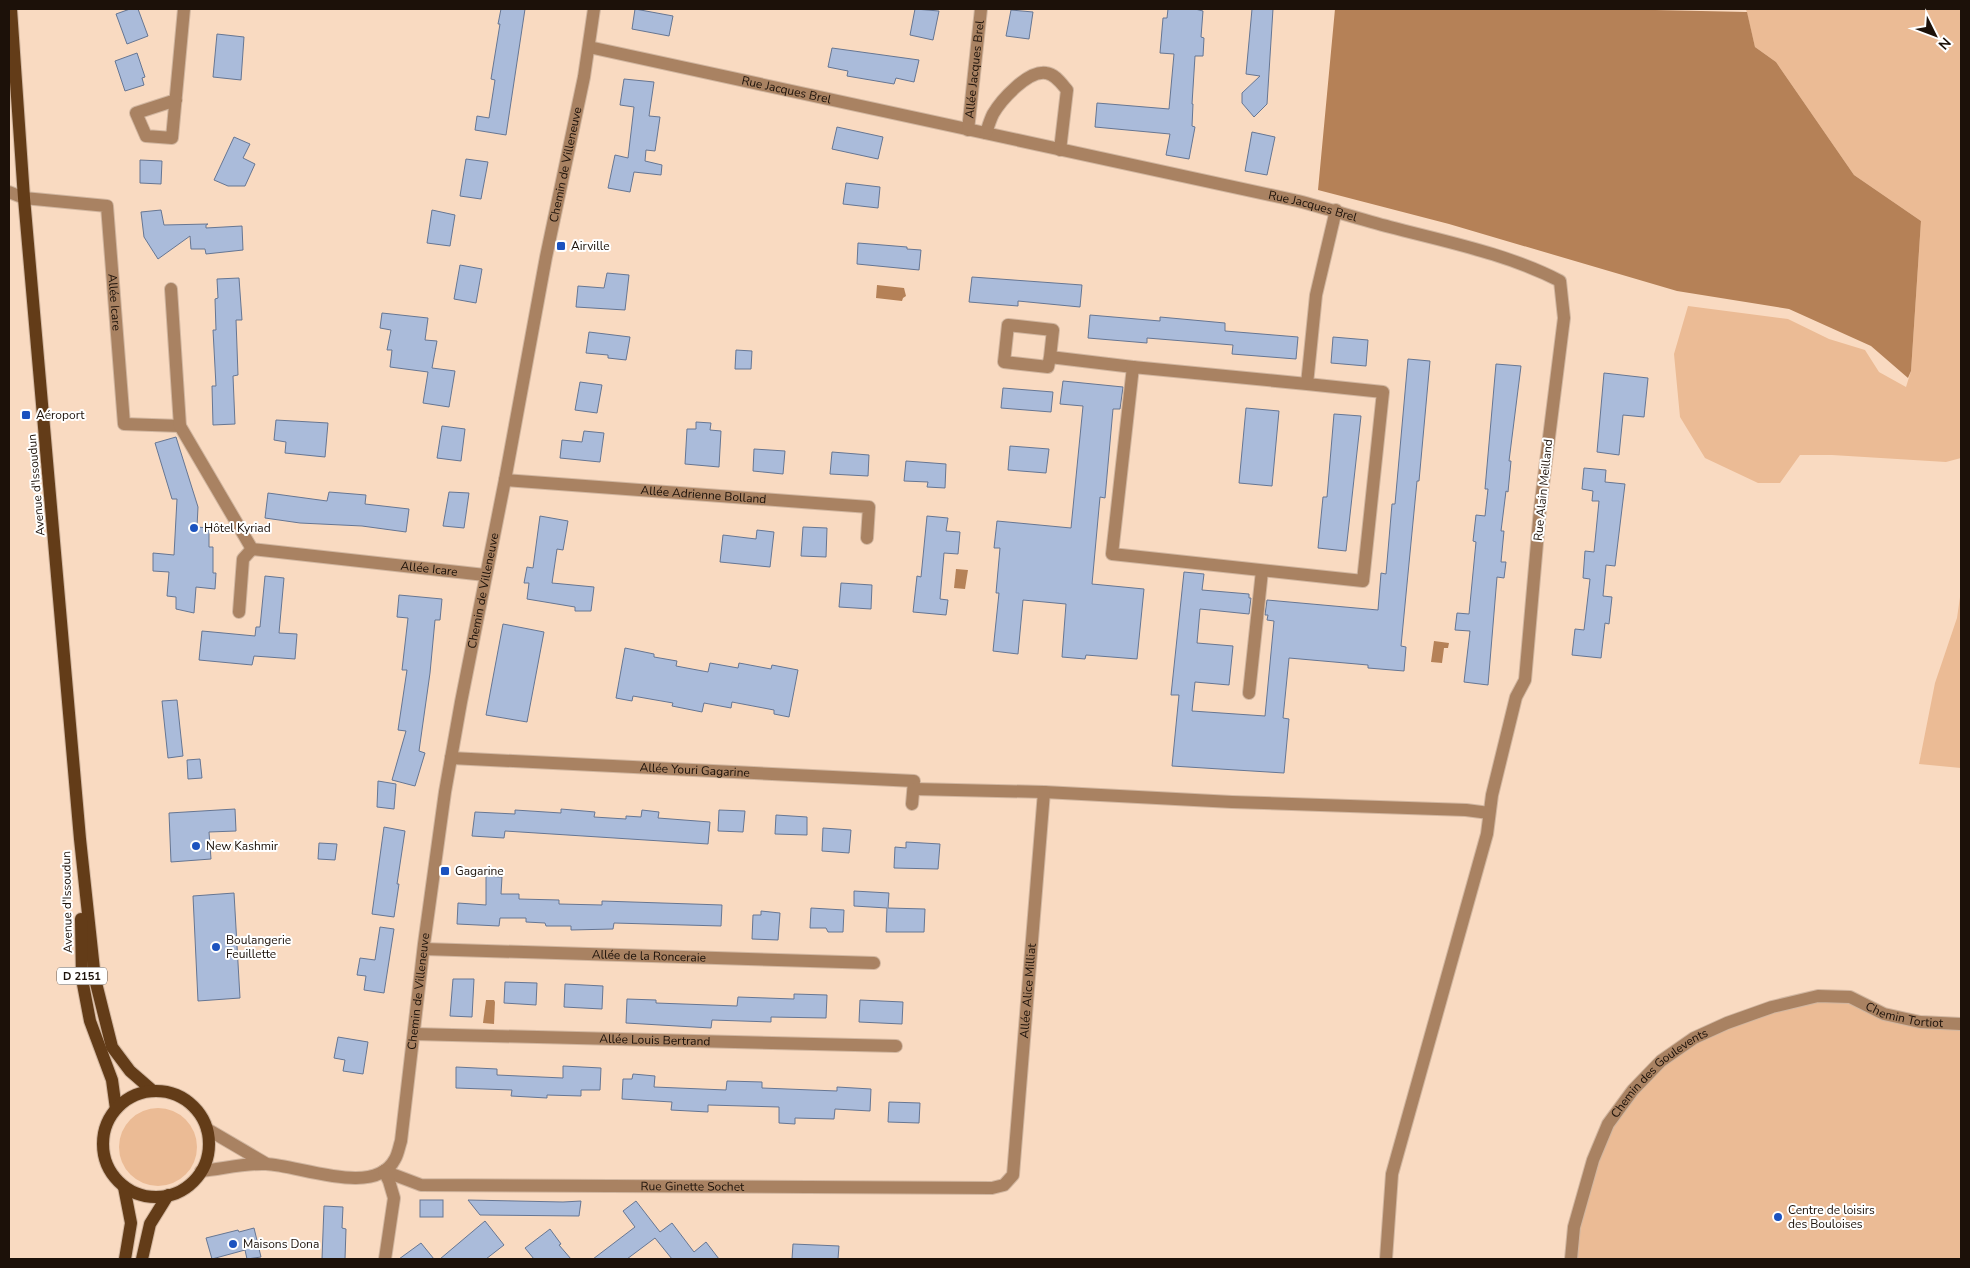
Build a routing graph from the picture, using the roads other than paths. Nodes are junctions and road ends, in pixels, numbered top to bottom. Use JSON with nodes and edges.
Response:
{"nodes":[{"id":1,"x":11,"y":9,"type":"edge"},
{"id":2,"x":184,"y":9,"type":"edge"},
{"id":3,"x":594,"y":9,"type":"edge"},
{"id":4,"x":982,"y":9,"type":"edge"},
{"id":5,"x":589,"y":47,"type":"junction"},
{"id":6,"x":176,"y":100,"type":"dead end"},
{"id":7,"x":968,"y":130,"type":"junction"},
{"id":8,"x":986,"y":132,"type":"junction"},
{"id":9,"x":1060,"y":150,"type":"junction"},
{"id":10,"x":9,"y":192,"type":"edge"},
{"id":11,"x":24,"y":198,"type":"junction"},
{"id":12,"x":9,"y":205,"type":"edge"},
{"id":13,"x":1336,"y":210,"type":"junction"},
{"id":14,"x":1560,"y":281,"type":"joint"},
{"id":15,"x":171,"y":289,"type":"dead end"},
{"id":16,"x":1050,"y":357,"type":"junction"},
{"id":17,"x":1133,"y":367,"type":"junction"},
{"id":18,"x":1307,"y":384,"type":"junction"},
{"id":19,"x":180,"y":426,"type":"junction"},
{"id":20,"x":506,"y":480,"type":"junction"},
{"id":21,"x":868,"y":538,"type":"dead end"},
{"id":22,"x":252,"y":550,"type":"junction"},
{"id":23,"x":1262,"y":571,"type":"junction"},
{"id":24,"x":485,"y":575,"type":"junction"},
{"id":25,"x":239,"y":612,"type":"dead end"},
{"id":26,"x":1249,"y":693,"type":"dead end"},
{"id":27,"x":451,"y":758,"type":"junction"},
{"id":28,"x":914,"y":789,"type":"junction"},
{"id":29,"x":1044,"y":792,"type":"junction"},
{"id":30,"x":912,"y":804,"type":"dead end"},
{"id":31,"x":1489,"y":813,"type":"junction"},
{"id":32,"x":80,"y":839,"type":"junction"},
{"id":33,"x":424,"y":949,"type":"junction"},
{"id":34,"x":874,"y":963,"type":"dead end"},
{"id":35,"x":1850,"y":997,"type":"joint"},
{"id":36,"x":1961,"y":1024,"type":"edge"},
{"id":37,"x":414,"y":1034,"type":"junction"},
{"id":38,"x":896,"y":1046,"type":"dead end"},
{"id":39,"x":153,"y":1091,"type":"junction"},
{"id":40,"x":116,"y":1109,"type":"junction"},
{"id":41,"x":207,"y":1129,"type":"junction"},
{"id":42,"x":265,"y":1164,"type":"junction"},
{"id":43,"x":201,"y":1171,"type":"junction"},
{"id":44,"x":384,"y":1171,"type":"junction"},
{"id":45,"x":1004,"y":1185,"type":"joint"},
{"id":46,"x":124,"y":1186,"type":"junction"},
{"id":47,"x":168,"y":1195,"type":"junction"},
{"id":48,"x":125,"y":1259,"type":"edge"},
{"id":49,"x":142,"y":1259,"type":"edge"},
{"id":50,"x":385,"y":1259,"type":"edge"},
{"id":51,"x":1386,"y":1259,"type":"edge"},
{"id":52,"x":1571,"y":1259,"type":"edge"}],
"edges":[{"from":1,"to":11,"type":"main road","name":"Avenue d'Issoudun","number":"D 2151"},
{"from":2,"to":6,"type":"street"},
{"from":3,"to":5,"type":"street","name":"Chemin de Villeneuve"},
{"from":4,"to":7,"type":"street","name":"Allée Jacques Brel"},
{"from":5,"to":7,"type":"street","name":"Rue Jacques Brel"},
{"from":5,"to":20,"type":"street","name":"Chemin de Villeneuve"},
{"from":7,"to":8,"type":"street","name":"Rue Jacques Brel"},
{"from":8,"to":9,"type":"street","name":"Rue Jacques Brel"},
{"from":8,"to":9,"type":"street"},
{"from":9,"to":13,"type":"street","name":"Rue Jacques Brel"},
{"from":10,"to":11,"type":"street"},
{"from":11,"to":12,"type":"street"},
{"from":11,"to":19,"type":"street","name":"Allée Icare"},
{"from":11,"to":32,"type":"main road","name":"Avenue d'Issoudun","number":"D 2151"},
{"from":13,"to":14,"type":"street","name":"Rue Jacques Brel"},
{"from":13,"to":18,"type":"street"},
{"from":14,"to":31,"type":"street","name":"Rue Alain Meilland"},
{"from":15,"to":19,"type":"street"},
{"from":16,"to":16,"type":"street"},
{"from":16,"to":17,"type":"street"},
{"from":17,"to":18,"type":"street"},
{"from":17,"to":23,"type":"street"},
{"from":18,"to":23,"type":"street"},
{"from":19,"to":22,"type":"street"},
{"from":20,"to":21,"type":"street","name":"Allée Adrienne Bolland"},
{"from":20,"to":24,"type":"street","name":"Chemin de Villeneuve"},
{"from":22,"to":24,"type":"street","name":"Allée Icare"},
{"from":22,"to":25,"type":"street"},
{"from":23,"to":26,"type":"street"},
{"from":24,"to":27,"type":"street","name":"Chemin de Villeneuve"},
{"from":27,"to":28,"type":"street","name":"Allée Youri Gagarine"},
{"from":27,"to":33,"type":"street","name":"Chemin de Villeneuve"},
{"from":28,"to":29,"type":"street"},
{"from":28,"to":30,"type":"street"},
{"from":29,"to":31,"type":"street"},
{"from":29,"to":45,"type":"street","name":"Allée Alice Milliat"},
{"from":31,"to":51,"type":"street","name":"Rue Alain Meilland"},
{"from":32,"to":39,"type":"main road","name":"Avenue d'Issoudun","number":"D 2151"},
{"from":32,"to":40,"type":"main road","name":"Avenue d'Issoudun","number":"D 2151"},
{"from":33,"to":34,"type":"street","name":"Allée de la Ronceraie"},
{"from":33,"to":37,"type":"street","name":"Chemin de Villeneuve"},
{"from":35,"to":36,"type":"street","name":"Chemin Tortiot"},
{"from":35,"to":52,"type":"street","name":"Chemin des Goulevents"},
{"from":37,"to":38,"type":"street","name":"Allée Louis Bertrand"},
{"from":37,"to":44,"type":"street","name":"Chemin de Villeneuve"},
{"from":39,"to":40,"type":"main road"},
{"from":39,"to":41,"type":"main road"},
{"from":40,"to":46,"type":"main road"},
{"from":41,"to":42,"type":"street"},
{"from":41,"to":43,"type":"main road"},
{"from":42,"to":43,"type":"street"},
{"from":42,"to":44,"type":"street"},
{"from":43,"to":47,"type":"main road"},
{"from":44,"to":45,"type":"street","name":"Rue Ginette Sochet"},
{"from":44,"to":50,"type":"street"},
{"from":46,"to":47,"type":"main road"},
{"from":46,"to":48,"type":"main road"},
{"from":47,"to":49,"type":"main road"}]}
